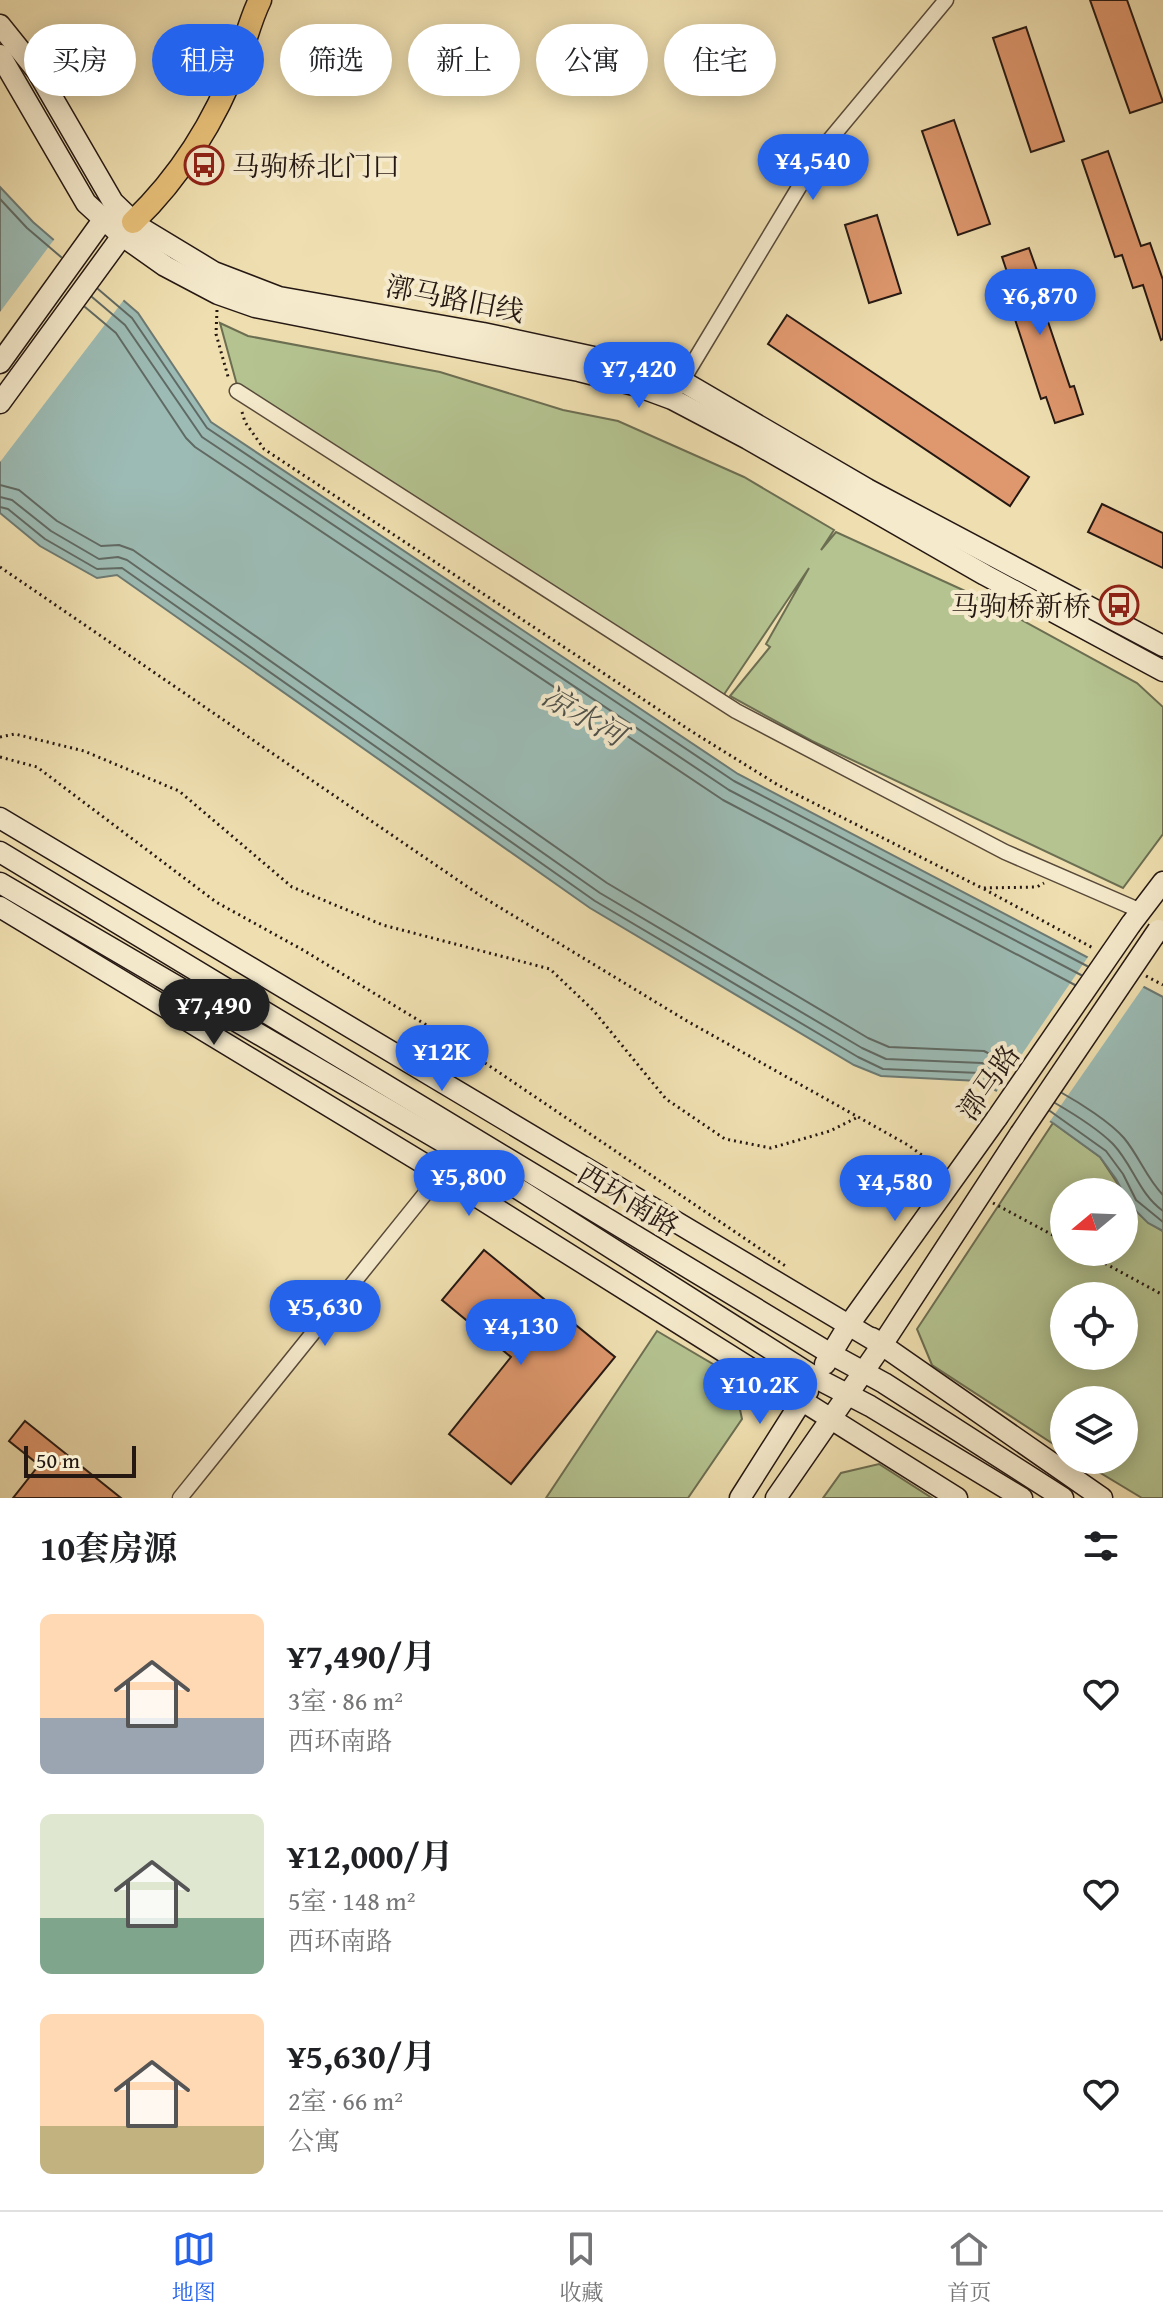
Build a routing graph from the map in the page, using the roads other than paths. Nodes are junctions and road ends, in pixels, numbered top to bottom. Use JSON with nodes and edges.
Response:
{"nodes":[{"id":1,"x":260,"y":0,"type":"edge"},
{"id":2,"x":946,"y":0,"type":"edge"},
{"id":3,"x":0,"y":25,"type":"edge"},
{"id":4,"x":0,"y":55,"type":"edge"},
{"id":5,"x":103,"y":220,"type":"junction"},
{"id":6,"x":127,"y":229,"type":"junction"},
{"id":7,"x":0,"y":363,"type":"edge"},
{"id":8,"x":677,"y":390,"type":"junction"},
{"id":9,"x":237,"y":391,"type":"road end"},
{"id":10,"x":0,"y":403,"type":"edge"},
{"id":11,"x":1163,"y":646,"type":"edge"},
{"id":12,"x":1163,"y":671,"type":"edge"},
{"id":13,"x":0,"y":818,"type":"edge"},
{"id":14,"x":0,"y":852,"type":"edge"},
{"id":15,"x":1163,"y":882,"type":"edge"},
{"id":16,"x":0,"y":883,"type":"edge"},
{"id":17,"x":0,"y":907,"type":"edge"},
{"id":18,"x":1136,"y":917,"type":"junction"},
{"id":19,"x":1161,"y":927,"type":"edge"},
{"id":20,"x":207,"y":1004,"type":"junction"},
{"id":21,"x":254,"y":1061,"type":"junction"},
{"id":22,"x":441,"y":1174,"type":"junction"},
{"id":23,"x":564,"y":1218,"type":"junction"},
{"id":24,"x":610,"y":1281,"type":"junction"},
{"id":25,"x":850,"y":1324,"type":"junction"},
{"id":26,"x":882,"y":1345,"type":"junction"},
{"id":27,"x":831,"y":1354,"type":"junction"},
{"id":28,"x":863,"y":1371,"type":"junction"},
{"id":29,"x":816,"y":1378,"type":"junction"},
{"id":30,"x":848,"y":1393,"type":"junction"},
{"id":31,"x":801,"y":1402,"type":"junction"},
{"id":32,"x":830,"y":1420,"type":"junction"},
{"id":33,"x":180,"y":1498,"type":"edge"},
{"id":34,"x":740,"y":1498,"type":"edge"},
{"id":35,"x":776,"y":1498,"type":"edge"},
{"id":36,"x":957,"y":1498,"type":"edge"},
{"id":37,"x":1022,"y":1498,"type":"edge"},
{"id":38,"x":1063,"y":1498,"type":"edge"},
{"id":39,"x":1102,"y":1498,"type":"edge"}],
"edges":[{"from":1,"to":6,"type":"main road"},
{"from":2,"to":8,"type":"street"},
{"from":3,"to":6,"type":"main road"},
{"from":4,"to":5,"type":"main road"},
{"from":5,"to":6,"type":"main road"},
{"from":5,"to":7,"type":"main road"},
{"from":6,"to":8,"type":"main road","name":"漷马路旧线"},
{"from":6,"to":10,"type":"main road"},
{"from":8,"to":11,"type":"main road","name":"漷马路旧线"},
{"from":8,"to":12,"type":"main road","name":"漷马路旧线"},
{"from":9,"to":18,"type":"street"},
{"from":13,"to":25,"type":"main road"},
{"from":14,"to":27,"type":"main road","name":"西环南路"},
{"from":15,"to":18,"type":"main road","name":"漷马路"},
{"from":16,"to":20,"type":"main road","name":"西环南路"},
{"from":17,"to":21,"type":"main road"},
{"from":18,"to":25,"type":"main road","name":"漷马路","bridge":true},
{"from":19,"to":26,"type":"main road","name":"漷马路","bridge":true},
{"from":20,"to":21,"type":"main road"},
{"from":20,"to":23,"type":"main road","name":"西环南路"},
{"from":21,"to":22,"type":"main road"},
{"from":22,"to":24,"type":"main road"},
{"from":22,"to":33,"type":"street"},
{"from":23,"to":24,"type":"main road"},
{"from":23,"to":29,"type":"main road","name":"西环南路"},
{"from":24,"to":31,"type":"main road"},
{"from":25,"to":26,"type":"main road"},
{"from":25,"to":27,"type":"main road","name":"漷马路"},
{"from":26,"to":28,"type":"main road","name":"漷马路"},
{"from":26,"to":39,"type":"main road"},
{"from":27,"to":28,"type":"main road","name":"西环南路"},
{"from":27,"to":29,"type":"main road","name":"漷马路"},
{"from":28,"to":30,"type":"main road","name":"漷马路"},
{"from":28,"to":38,"type":"main road","name":"西环南路"},
{"from":29,"to":30,"type":"main road","name":"西环南路"},
{"from":29,"to":31,"type":"main road","name":"漷马路"},
{"from":30,"to":32,"type":"main road","name":"漷马路"},
{"from":30,"to":37,"type":"main road","name":"西环南路"},
{"from":31,"to":32,"type":"main road"},
{"from":31,"to":34,"type":"main road","name":"漷马路"},
{"from":32,"to":35,"type":"main road","name":"漷马路"},
{"from":32,"to":36,"type":"main road"}]}
